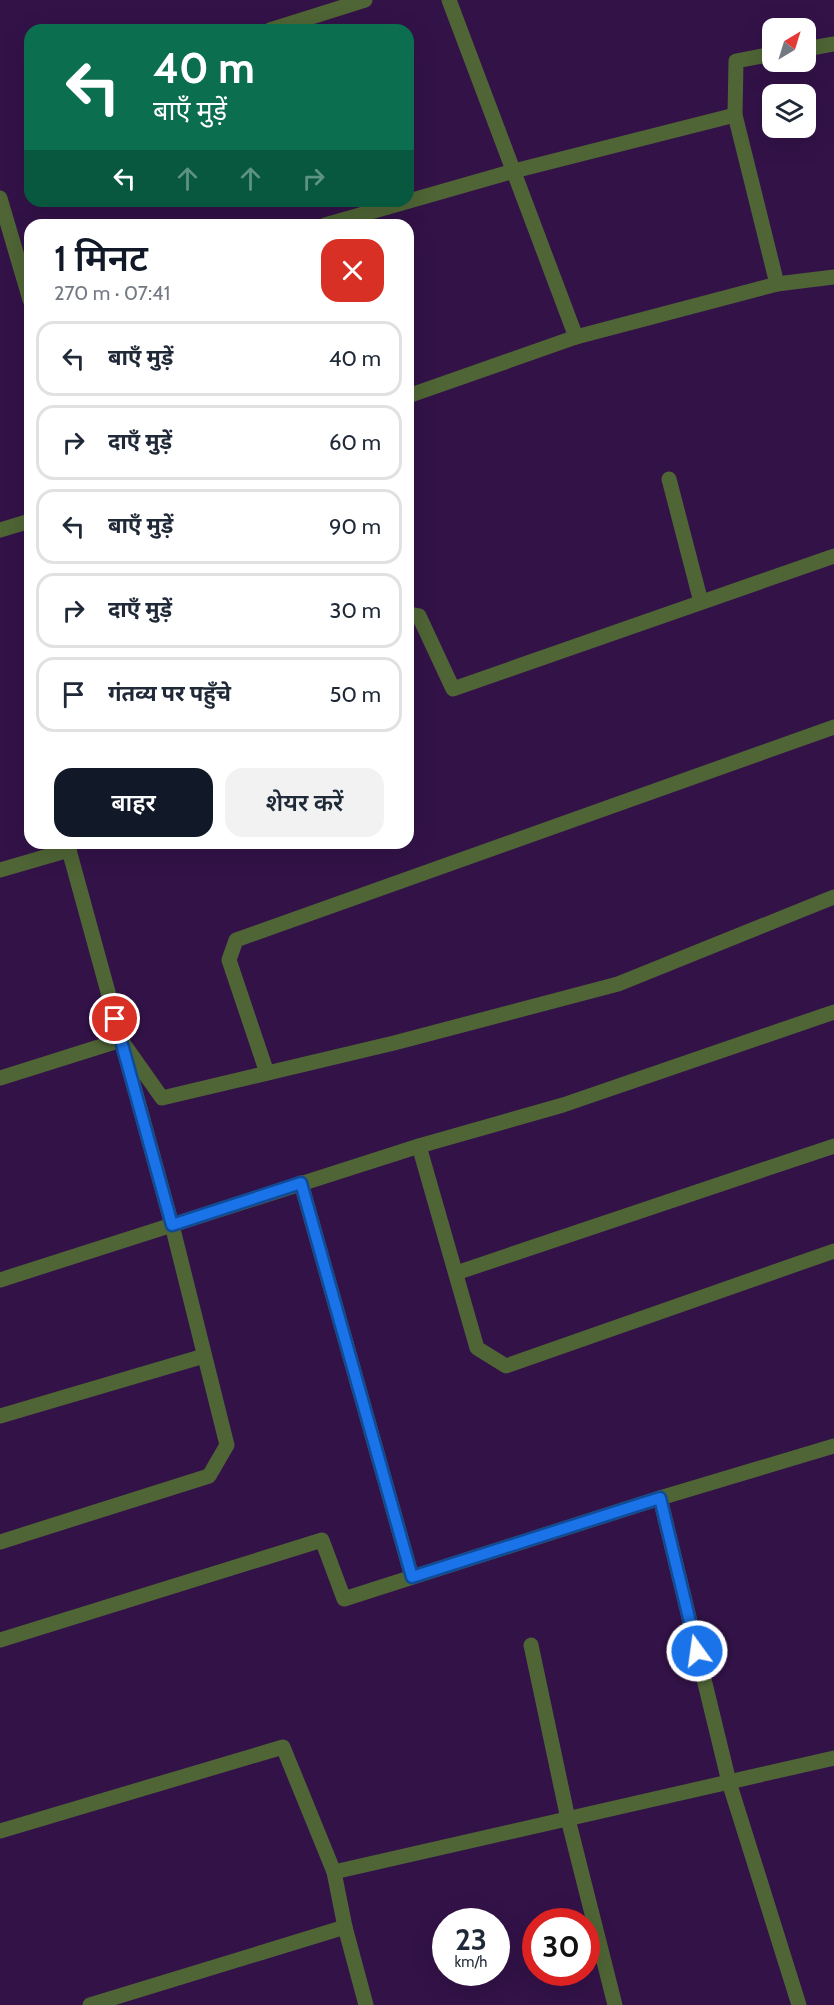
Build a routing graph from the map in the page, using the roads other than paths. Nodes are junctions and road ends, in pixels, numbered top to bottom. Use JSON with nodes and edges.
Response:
{"nodes":[{"id":1,"x":365,"y":0,"type":"edge"},
{"id":2,"x":449,"y":0,"type":"edge"},
{"id":3,"x":289,"y":24,"type":"edge"},
{"id":4,"x":834,"y":44,"type":"edge"},
{"id":5,"x":816,"y":47,"type":"edge"},
{"id":6,"x":762,"y":56,"type":"edge"},
{"id":7,"x":735,"y":115,"type":"junction"},
{"id":8,"x":514,"y":171,"type":"junction"},
{"id":9,"x":0,"y":198,"type":"edge"},
{"id":10,"x":414,"y":200,"type":"edge"},
{"id":11,"x":388,"y":207,"type":"edge"},
{"id":12,"x":346,"y":219,"type":"edge"},
{"id":13,"x":834,"y":277,"type":"edge"},
{"id":14,"x":24,"y":280,"type":"edge"},
{"id":15,"x":777,"y":284,"type":"junction"},
{"id":16,"x":576,"y":337,"type":"junction"},
{"id":17,"x":414,"y":394,"type":"edge"},
{"id":18,"x":669,"y":479,"type":"dead end"},
{"id":19,"x":24,"y":523,"type":"edge"},
{"id":20,"x":0,"y":530,"type":"edge"},
{"id":21,"x":834,"y":556,"type":"edge"},
{"id":22,"x":701,"y":602,"type":"junction"},
{"id":23,"x":414,"y":615,"type":"edge"},
{"id":24,"x":834,"y":727,"type":"edge"},
{"id":25,"x":62,"y":849,"type":"edge"},
{"id":26,"x":69,"y":849,"type":"edge"},
{"id":27,"x":0,"y":870,"type":"edge"},
{"id":28,"x":834,"y":897,"type":"edge"},
{"id":29,"x":834,"y":1012,"type":"edge"},
{"id":30,"x":121,"y":1040,"type":"junction"},
{"id":31,"x":267,"y":1073,"type":"junction"},
{"id":32,"x":0,"y":1078,"type":"edge"},
{"id":33,"x":419,"y":1146,"type":"junction"},
{"id":34,"x":834,"y":1146,"type":"edge"},
{"id":35,"x":301,"y":1183,"type":"junction"},
{"id":36,"x":172,"y":1225,"type":"junction"},
{"id":37,"x":834,"y":1251,"type":"edge"},
{"id":38,"x":456,"y":1273,"type":"junction"},
{"id":39,"x":0,"y":1280,"type":"edge"},
{"id":40,"x":204,"y":1356,"type":"junction"},
{"id":41,"x":0,"y":1416,"type":"edge"},
{"id":42,"x":834,"y":1446,"type":"edge"},
{"id":43,"x":660,"y":1498,"type":"junction"},
{"id":44,"x":0,"y":1542,"type":"edge"},
{"id":45,"x":412,"y":1577,"type":"junction"},
{"id":46,"x":0,"y":1641,"type":"edge"},
{"id":47,"x":531,"y":1645,"type":"dead end"},
{"id":48,"x":834,"y":1758,"type":"edge"},
{"id":49,"x":729,"y":1782,"type":"junction"},
{"id":50,"x":568,"y":1819,"type":"junction"},
{"id":51,"x":0,"y":1831,"type":"edge"},
{"id":52,"x":334,"y":1872,"type":"junction"},
{"id":53,"x":345,"y":1927,"type":"junction"},
{"id":54,"x":90,"y":2005,"type":"edge"},
{"id":55,"x":366,"y":2005,"type":"edge"},
{"id":56,"x":615,"y":2005,"type":"edge"},
{"id":57,"x":799,"y":2005,"type":"edge"}],
"edges":[{"from":1,"to":3,"type":"street"},
{"from":2,"to":8,"type":"street"},
{"from":4,"to":5,"type":"street"},
{"from":6,"to":7,"type":"street"},
{"from":7,"to":8,"type":"street"},
{"from":7,"to":15,"type":"street"},
{"from":8,"to":10,"type":"street"},
{"from":8,"to":16,"type":"street"},
{"from":9,"to":14,"type":"street"},
{"from":11,"to":12,"type":"street"},
{"from":13,"to":15,"type":"street"},
{"from":15,"to":16,"type":"street"},
{"from":16,"to":17,"type":"street"},
{"from":18,"to":22,"type":"street"},
{"from":19,"to":20,"type":"street"},
{"from":21,"to":22,"type":"street"},
{"from":22,"to":23,"type":"street"},
{"from":24,"to":31,"type":"street"},
{"from":25,"to":27,"type":"street"},
{"from":26,"to":30,"type":"street"},
{"from":28,"to":31,"type":"street"},
{"from":29,"to":33,"type":"street"},
{"from":30,"to":31,"type":"street"},
{"from":30,"to":32,"type":"street"},
{"from":30,"to":36,"type":"street"},
{"from":33,"to":35,"type":"street"},
{"from":33,"to":38,"type":"street"},
{"from":34,"to":38,"type":"street"},
{"from":35,"to":36,"type":"street"},
{"from":35,"to":45,"type":"street"},
{"from":36,"to":39,"type":"street"},
{"from":36,"to":40,"type":"street"},
{"from":37,"to":38,"type":"street"},
{"from":40,"to":41,"type":"street"},
{"from":40,"to":44,"type":"street"},
{"from":42,"to":43,"type":"street"},
{"from":43,"to":45,"type":"street"},
{"from":43,"to":49,"type":"street"},
{"from":45,"to":46,"type":"street"},
{"from":47,"to":50,"type":"street"},
{"from":48,"to":49,"type":"street"},
{"from":49,"to":50,"type":"street"},
{"from":49,"to":57,"type":"street"},
{"from":50,"to":52,"type":"street"},
{"from":50,"to":56,"type":"street"},
{"from":51,"to":52,"type":"street"},
{"from":52,"to":53,"type":"street"},
{"from":53,"to":54,"type":"street"},
{"from":53,"to":55,"type":"street"}]}
